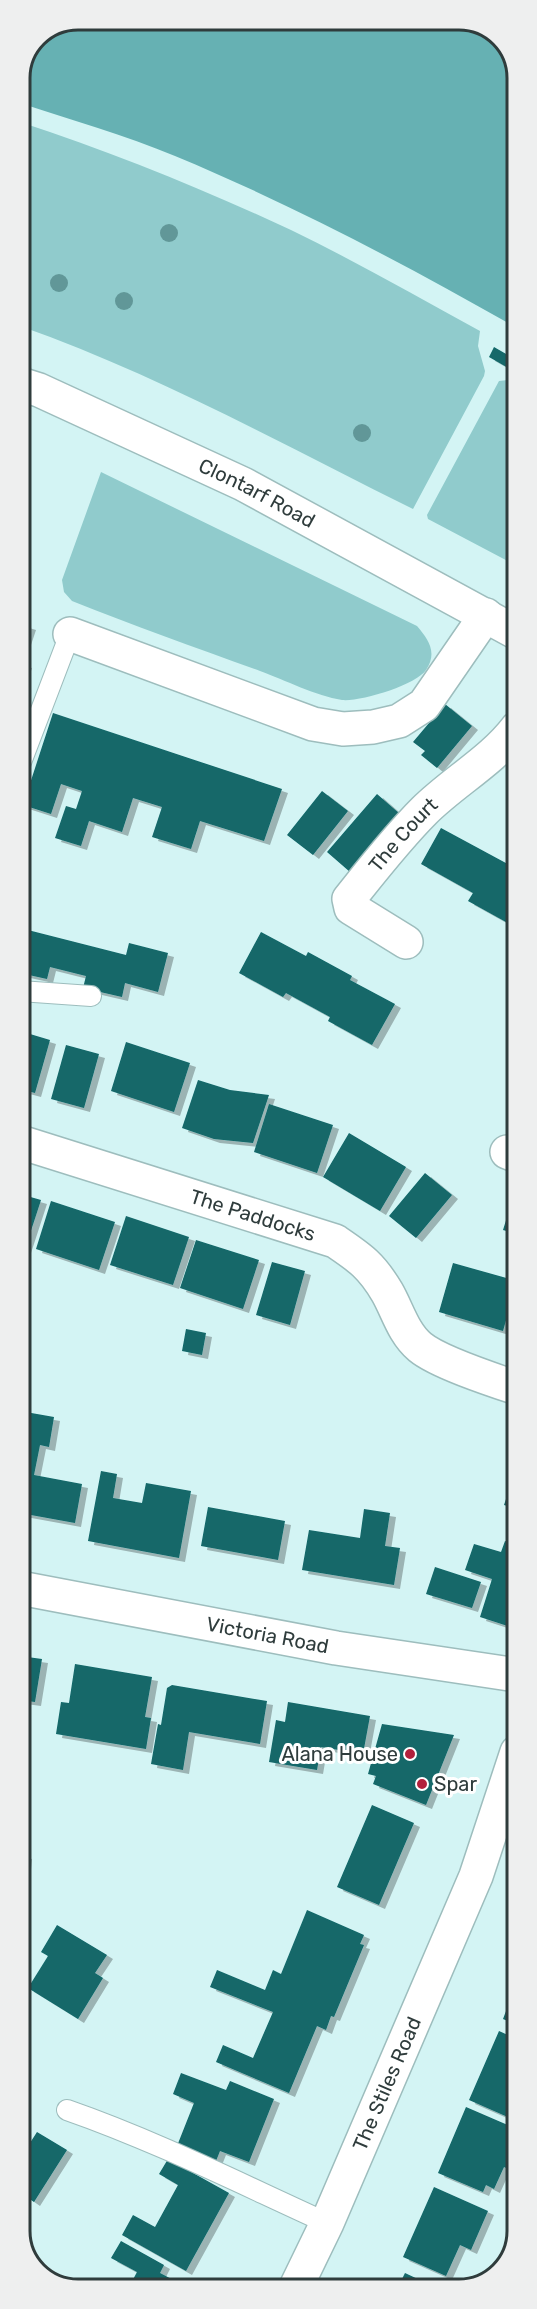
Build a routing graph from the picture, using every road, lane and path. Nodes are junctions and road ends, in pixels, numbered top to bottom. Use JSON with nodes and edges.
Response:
{"nodes":[{"id":1,"x":30,"y":387,"type":"edge"},
{"id":2,"x":486,"y":615,"type":"junction"},
{"id":3,"x":507,"y":627,"type":"edge"},
{"id":4,"x":70,"y":634,"type":"joint"},
{"id":5,"x":30,"y":739,"type":"edge"},
{"id":6,"x":507,"y":739,"type":"edge"},
{"id":7,"x":406,"y":942,"type":"dead end"},
{"id":8,"x":30,"y":992,"type":"edge"},
{"id":9,"x":91,"y":996,"type":"dead end"},
{"id":10,"x":30,"y":1145,"type":"edge"},
{"id":11,"x":507,"y":1384,"type":"edge"},
{"id":12,"x":30,"y":1590,"type":"edge"},
{"id":13,"x":507,"y":1674,"type":"edge"},
{"id":14,"x":507,"y":1782,"type":"edge"},
{"id":15,"x":67,"y":2110,"type":"dead end"},
{"id":16,"x":327,"y":2223,"type":"junction"},
{"id":17,"x":300,"y":2279,"type":"edge"}],
"edges":[{"from":1,"to":2,"type":"street","name":"Clontarf Road"},
{"from":2,"to":3,"type":"street","name":"Clontarf Road"},
{"from":2,"to":4,"type":"street"},
{"from":4,"to":5,"type":"lane"},
{"from":6,"to":7,"type":"street","name":"The Court"},
{"from":8,"to":9,"type":"lane"},
{"from":10,"to":11,"type":"street","name":"The Paddocks"},
{"from":12,"to":13,"type":"street","name":"Victoria Road"},
{"from":14,"to":16,"type":"street","name":"The Stiles Road"},
{"from":15,"to":16,"type":"lane"},
{"from":16,"to":17,"type":"street","name":"The Stiles Road"}]}
